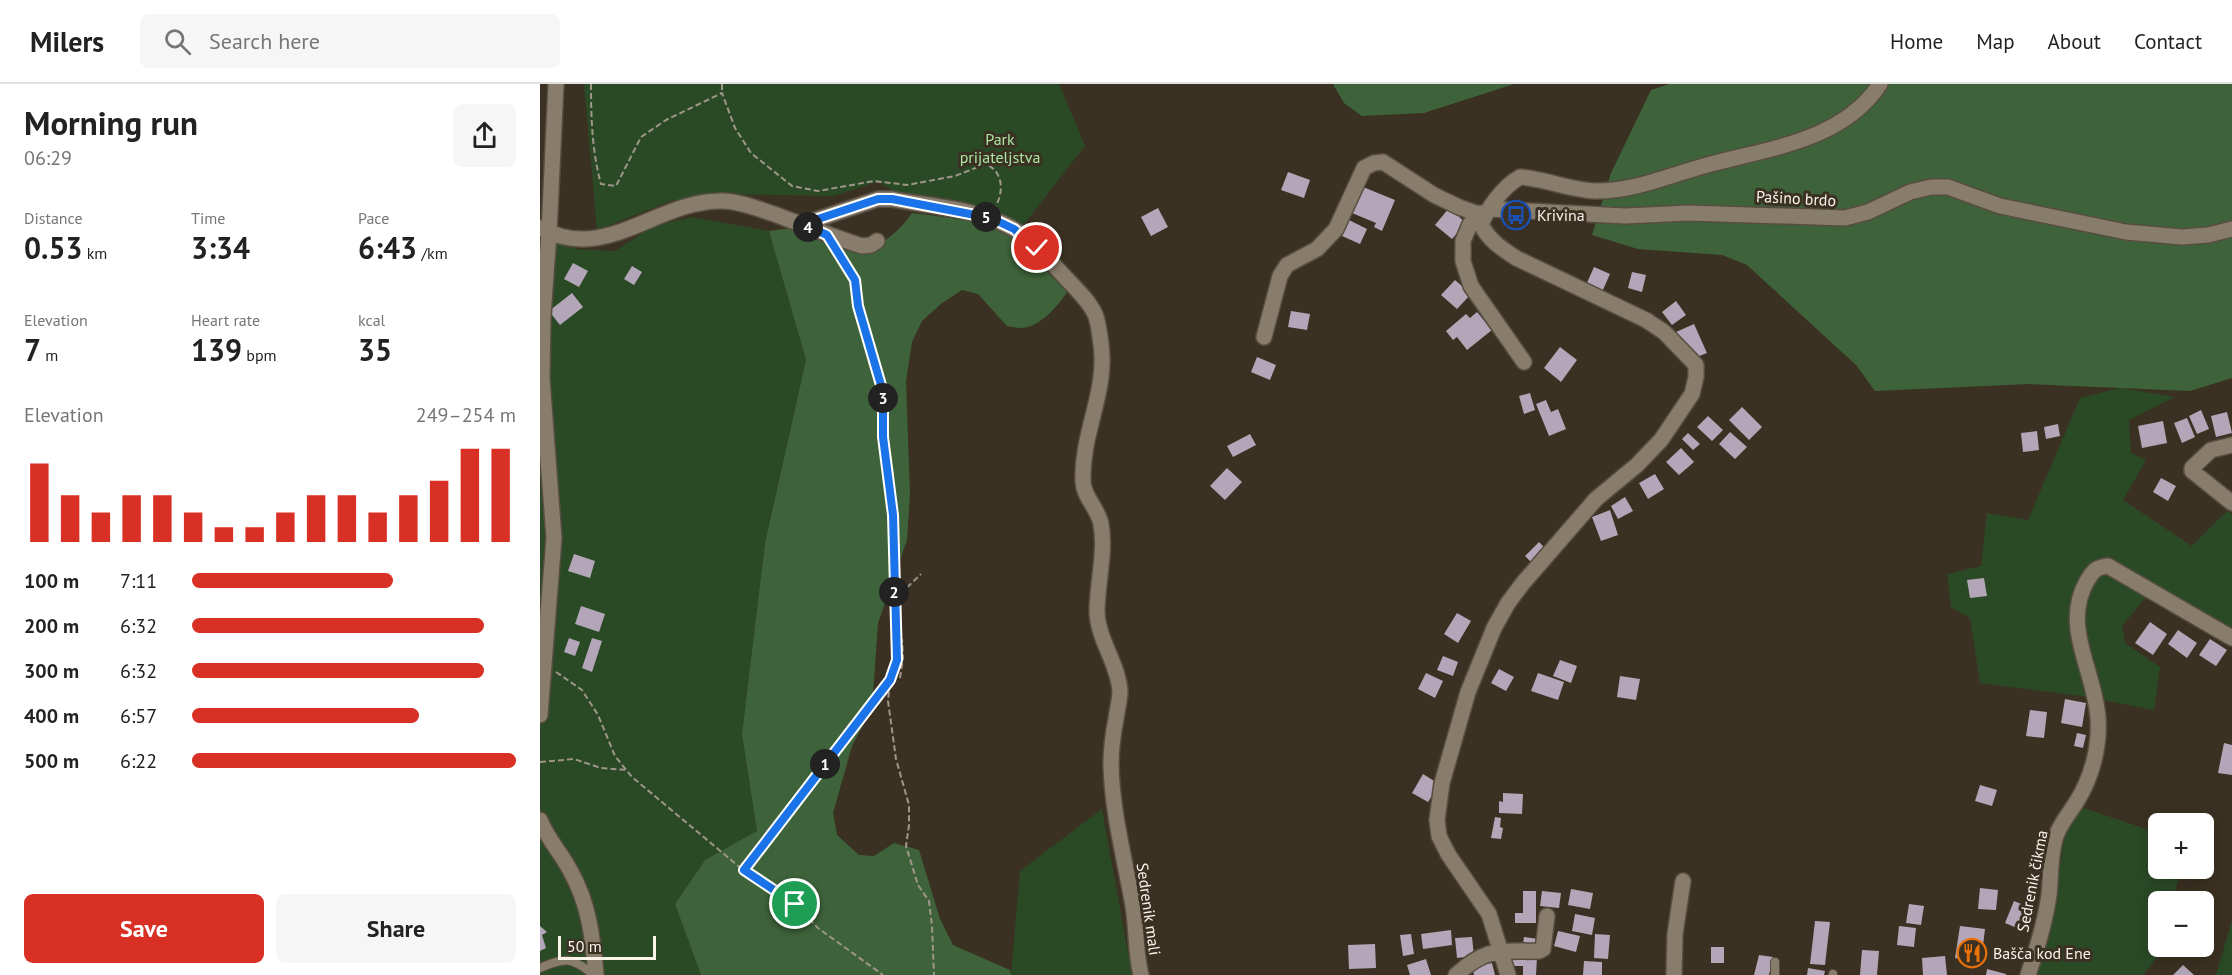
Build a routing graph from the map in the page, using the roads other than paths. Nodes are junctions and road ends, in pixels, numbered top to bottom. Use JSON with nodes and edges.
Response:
{"nodes":[{"id":1,"x":556,"y":84,"type":"edge"},
{"id":2,"x":1880,"y":84,"type":"edge"},
{"id":3,"x":1485,"y":213,"type":"junction"},
{"id":4,"x":803,"y":224,"type":"junction"},
{"id":5,"x":2232,"y":229,"type":"edge"},
{"id":6,"x":545,"y":230,"type":"edge"},
{"id":7,"x":877,"y":241,"type":"dead end"},
{"id":8,"x":1263,"y":337,"type":"dead end"},
{"id":9,"x":1524,"y":362,"type":"dead end"},
{"id":10,"x":2232,"y":445,"type":"edge"},
{"id":11,"x":2232,"y":503,"type":"edge"},
{"id":12,"x":2232,"y":638,"type":"edge"},
{"id":13,"x":540,"y":716,"type":"edge"},
{"id":14,"x":540,"y":820,"type":"edge"},
{"id":15,"x":1683,"y":881,"type":"dead end"},
{"id":16,"x":1547,"y":916,"type":"dead end"},
{"id":17,"x":1500,"y":951,"type":"junction"},
{"id":18,"x":1774,"y":962,"type":"dead end"},
{"id":19,"x":540,"y":968,"type":"edge"},
{"id":20,"x":595,"y":975,"type":"edge"},
{"id":21,"x":1140,"y":975,"type":"edge"},
{"id":22,"x":1456,"y":975,"type":"edge"},
{"id":23,"x":1508,"y":975,"type":"edge"},
{"id":24,"x":1674,"y":975,"type":"edge"},
{"id":25,"x":1775,"y":975,"type":"edge"},
{"id":26,"x":2028,"y":975,"type":"edge"}],
"edges":[{"from":1,"to":6,"type":"street"},
{"from":2,"to":3,"type":"street"},
{"from":3,"to":5,"type":"street","name":"Pašino brdo"},
{"from":3,"to":8,"type":"street","name":"Pašino brdo"},
{"from":3,"to":9,"type":"street"},
{"from":3,"to":17,"type":"street"},
{"from":4,"to":6,"type":"street"},
{"from":4,"to":7,"type":"street"},
{"from":4,"to":21,"type":"street","name":"Sedrenik mali"},
{"from":6,"to":13,"type":"street"},
{"from":10,"to":11,"type":"street"},
{"from":12,"to":26,"type":"street","name":"Sedrenik čikma"},
{"from":14,"to":20,"type":"street"},
{"from":15,"to":24,"type":"street"},
{"from":16,"to":17,"type":"street"},
{"from":17,"to":22,"type":"street"},
{"from":17,"to":23,"type":"street"},
{"from":18,"to":25,"type":"lane"},
{"from":19,"to":20,"type":"lane"}]}
